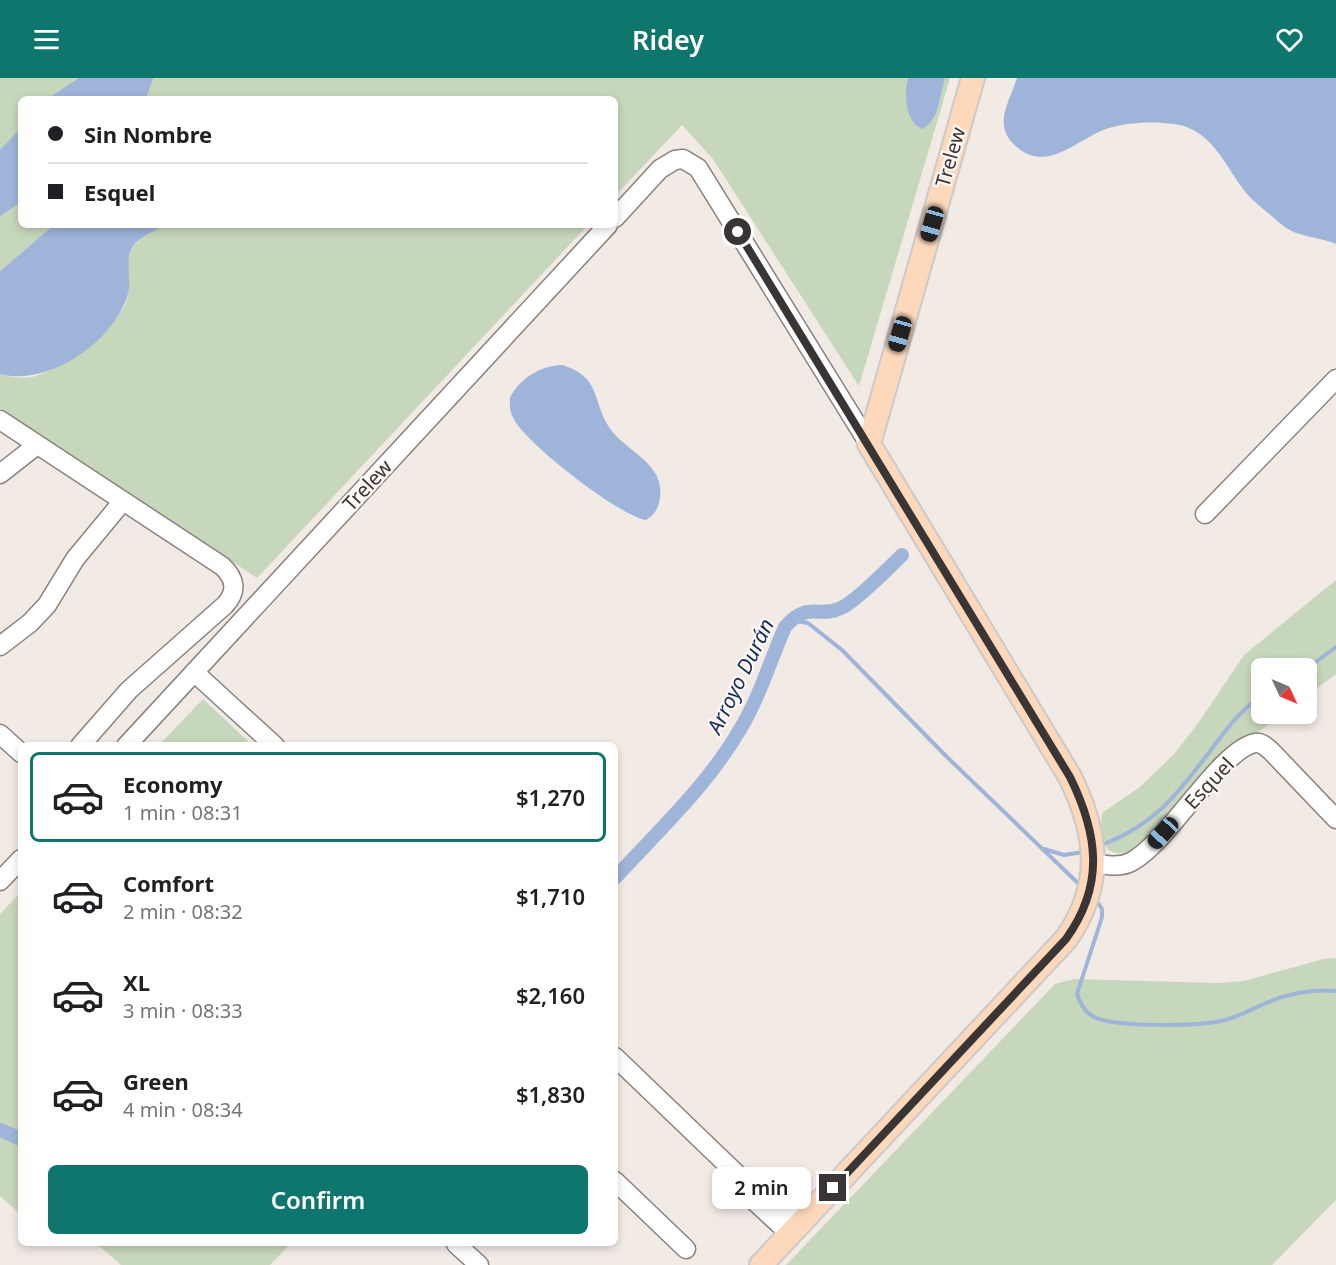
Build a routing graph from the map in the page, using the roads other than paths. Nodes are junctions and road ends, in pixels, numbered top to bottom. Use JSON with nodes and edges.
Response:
{"nodes":[{"id":1,"x":973,"y":78,"type":"edge"},
{"id":2,"x":618,"y":215,"type":"edge"},
{"id":3,"x":605,"y":228,"type":"edge"},
{"id":4,"x":1336,"y":380,"type":"edge"},
{"id":5,"x":0,"y":420,"type":"edge"},
{"id":6,"x":869,"y":444,"type":"junction"},
{"id":7,"x":38,"y":445,"type":"junction"},
{"id":8,"x":0,"y":474,"type":"edge"},
{"id":9,"x":123,"y":501,"type":"junction"},
{"id":10,"x":1206,"y":514,"type":"dead end"},
{"id":11,"x":0,"y":646,"type":"edge"},
{"id":12,"x":194,"y":672,"type":"junction"},
{"id":13,"x":0,"y":734,"type":"edge"},
{"id":14,"x":84,"y":742,"type":"edge"},
{"id":15,"x":130,"y":742,"type":"edge"},
{"id":16,"x":270,"y":742,"type":"edge"},
{"id":17,"x":18,"y":750,"type":"edge"},
{"id":18,"x":1336,"y":819,"type":"edge"},
{"id":19,"x":18,"y":862,"type":"edge"},
{"id":20,"x":1094,"y":863,"type":"junction"},
{"id":21,"x":0,"y":882,"type":"edge"},
{"id":22,"x":618,"y":1060,"type":"edge"},
{"id":23,"x":618,"y":1184,"type":"edge"},
{"id":24,"x":795,"y":1228,"type":"junction"},
{"id":25,"x":458,"y":1246,"type":"edge"},
{"id":26,"x":686,"y":1249,"type":"dead end"},
{"id":27,"x":479,"y":1265,"type":"edge"},
{"id":28,"x":761,"y":1265,"type":"edge"}],
"edges":[{"from":1,"to":6,"type":"main road","name":"Trelew"},
{"from":2,"to":6,"type":"street"},
{"from":3,"to":12,"type":"street","name":"Trelew"},
{"from":4,"to":10,"type":"street"},
{"from":5,"to":7,"type":"street"},
{"from":6,"to":20,"type":"main road"},
{"from":7,"to":8,"type":"street"},
{"from":7,"to":9,"type":"street"},
{"from":9,"to":11,"type":"street"},
{"from":9,"to":14,"type":"street"},
{"from":12,"to":15,"type":"street","name":"Trelew"},
{"from":12,"to":16,"type":"street"},
{"from":13,"to":17,"type":"street"},
{"from":18,"to":20,"type":"street","name":"Esquel"},
{"from":19,"to":21,"type":"street"},
{"from":20,"to":24,"type":"main road"},
{"from":22,"to":24,"type":"street"},
{"from":23,"to":26,"type":"street"},
{"from":24,"to":28,"type":"main road"},
{"from":25,"to":27,"type":"street"}]}
